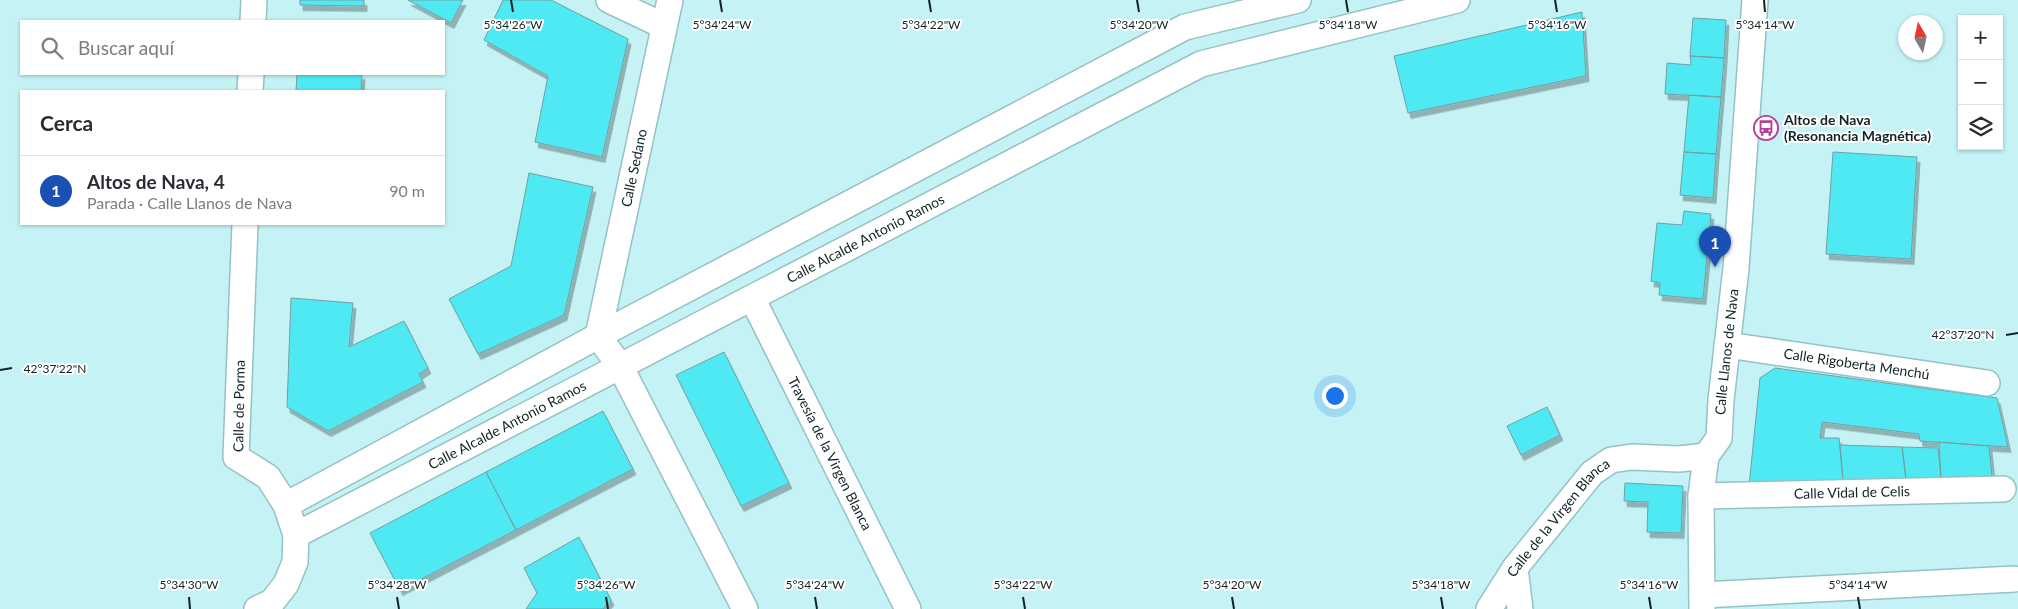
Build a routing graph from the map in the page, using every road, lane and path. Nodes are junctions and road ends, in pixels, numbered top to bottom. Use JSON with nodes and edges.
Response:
{"nodes":[{"id":1,"x":254,"y":0,"type":"edge"},
{"id":2,"x":609,"y":0,"type":"edge"},
{"id":3,"x":670,"y":0,"type":"edge"},
{"id":4,"x":1298,"y":0,"type":"edge"},
{"id":5,"x":1457,"y":0,"type":"edge"},
{"id":6,"x":1756,"y":0,"type":"edge"},
{"id":7,"x":253,"y":20,"type":"edge"},
{"id":8,"x":664,"y":26,"type":"junction"},
{"id":9,"x":251,"y":75,"type":"edge"},
{"id":10,"x":250,"y":90,"type":"edge"},
{"id":11,"x":245,"y":225,"type":"edge"},
{"id":12,"x":752,"y":298,"type":"junction"},
{"id":13,"x":598,"y":336,"type":"junction"},
{"id":14,"x":1727,"y":345,"type":"junction"},
{"id":15,"x":620,"y":366,"type":"junction"},
{"id":16,"x":1988,"y":383,"type":"dead end"},
{"id":17,"x":1706,"y":456,"type":"junction"},
{"id":18,"x":2004,"y":489,"type":"dead end"},
{"id":19,"x":1701,"y":496,"type":"junction"},
{"id":20,"x":286,"y":505,"type":"junction"},
{"id":21,"x":296,"y":535,"type":"junction"},
{"id":22,"x":1515,"y":568,"type":"junction"},
{"id":23,"x":2014,"y":579,"type":"dead end"},
{"id":24,"x":1702,"y":602,"type":"edge"},
{"id":25,"x":257,"y":609,"type":"edge"},
{"id":26,"x":745,"y":609,"type":"edge"},
{"id":27,"x":908,"y":609,"type":"edge"},
{"id":28,"x":1489,"y":609,"type":"edge"},
{"id":29,"x":1520,"y":609,"type":"edge"}],
"edges":[{"from":1,"to":7,"type":"street"},
{"from":2,"to":8,"type":"street"},
{"from":3,"to":8,"type":"street","name":"Calle Sedano"},
{"from":4,"to":13,"type":"street"},
{"from":5,"to":12,"type":"street","name":"Calle Alcalde Antonio Ramos"},
{"from":6,"to":14,"type":"street","name":"Calle Llanos de Nava"},
{"from":8,"to":13,"type":"street","name":"Calle Sedano"},
{"from":9,"to":10,"type":"street"},
{"from":11,"to":20,"type":"street","name":"Calle de Porma"},
{"from":12,"to":15,"type":"street","name":"Calle Alcalde Antonio Ramos"},
{"from":12,"to":27,"type":"street","name":"Travesía de la Virgen Blanca"},
{"from":13,"to":15,"type":"street"},
{"from":13,"to":20,"type":"street"},
{"from":14,"to":16,"type":"street","name":"Calle Rigoberta Menchú"},
{"from":14,"to":17,"type":"street","name":"Calle Llanos de Nava"},
{"from":15,"to":21,"type":"street","name":"Calle Alcalde Antonio Ramos"},
{"from":15,"to":26,"type":"street"},
{"from":17,"to":19,"type":"street","name":"Calle Llanos de Nava"},
{"from":17,"to":22,"type":"street","name":"Calle de la Virgen Blanca"},
{"from":18,"to":19,"type":"street","name":"Calle Vidal de Celis"},
{"from":19,"to":24,"type":"street","name":"Calle Llanos de Nava"},
{"from":20,"to":21,"type":"street","name":"Calle de Porma"},
{"from":21,"to":25,"type":"street","name":"Calle de Porma"},
{"from":22,"to":28,"type":"street","name":"Calle de la Virgen Blanca"},
{"from":22,"to":29,"type":"street"},
{"from":23,"to":24,"type":"street"}]}
